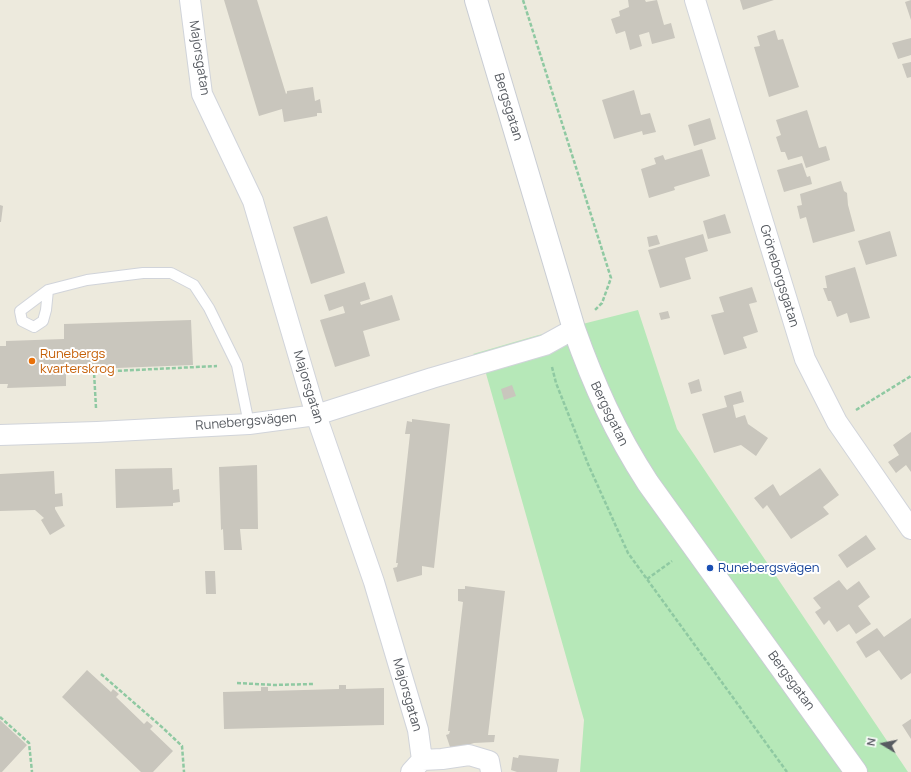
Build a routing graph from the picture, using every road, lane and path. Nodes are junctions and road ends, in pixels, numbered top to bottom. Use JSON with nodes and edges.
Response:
{"nodes":[{"id":1,"x":190,"y":0,"type":"edge"},
{"id":2,"x":476,"y":0,"type":"edge"},
{"id":3,"x":523,"y":0,"type":"edge"},
{"id":4,"x":695,"y":0,"type":"edge"},
{"id":5,"x":48,"y":290,"type":"dead end"},
{"id":6,"x":574,"y":329,"type":"junction"},
{"id":7,"x":551,"y":362,"type":"dead end"},
{"id":8,"x":237,"y":365,"type":"junction"},
{"id":9,"x":911,"y":376,"type":"edge"},
{"id":10,"x":316,"y":415,"type":"junction"},
{"id":11,"x":837,"y":422,"type":"junction"},
{"id":12,"x":249,"y":424,"type":"junction"},
{"id":13,"x":97,"y":432,"type":"junction"},
{"id":14,"x":0,"y":436,"type":"edge"},
{"id":15,"x":911,"y":529,"type":"edge"},
{"id":16,"x":672,"y":561,"type":"dead end"},
{"id":17,"x":647,"y":579,"type":"junction"},
{"id":18,"x":101,"y":674,"type":"dead end"},
{"id":19,"x":237,"y":683,"type":"dead end"},
{"id":20,"x":313,"y":684,"type":"dead end"},
{"id":21,"x":0,"y":717,"type":"edge"},
{"id":22,"x":416,"y":766,"type":"edge"},
{"id":23,"x":32,"y":772,"type":"edge"},
{"id":24,"x":184,"y":772,"type":"edge"},
{"id":25,"x":491,"y":772,"type":"edge"},
{"id":26,"x":787,"y":772,"type":"edge"},
{"id":27,"x":856,"y":772,"type":"edge"}],
"edges":[{"from":1,"to":10,"type":"street","name":"Majorsgatan"},
{"from":2,"to":6,"type":"street","name":"Bergsgatan"},
{"from":3,"to":6,"type":"path"},
{"from":4,"to":11,"type":"street","name":"Gröneborgsgatan"},
{"from":5,"to":8,"type":"lane"},
{"from":6,"to":10,"type":"street","name":"Runebergsvägen"},
{"from":6,"to":27,"type":"street","name":"Bergsgatan"},
{"from":7,"to":17,"type":"path"},
{"from":8,"to":12,"type":"lane"},
{"from":8,"to":13,"type":"path"},
{"from":9,"to":11,"type":"path"},
{"from":10,"to":12,"type":"street","name":"Runebergsvägen"},
{"from":10,"to":22,"type":"street","name":"Majorsgatan"},
{"from":11,"to":15,"type":"street","name":"Gröneborgsgatan"},
{"from":12,"to":13,"type":"street","name":"Runebergsvägen"},
{"from":13,"to":14,"type":"street","name":"Runebergsvägen"},
{"from":16,"to":17,"type":"path"},
{"from":17,"to":26,"type":"path"},
{"from":18,"to":24,"type":"path"},
{"from":19,"to":20,"type":"path"},
{"from":21,"to":23,"type":"path"},
{"from":22,"to":25,"type":"street"}]}
